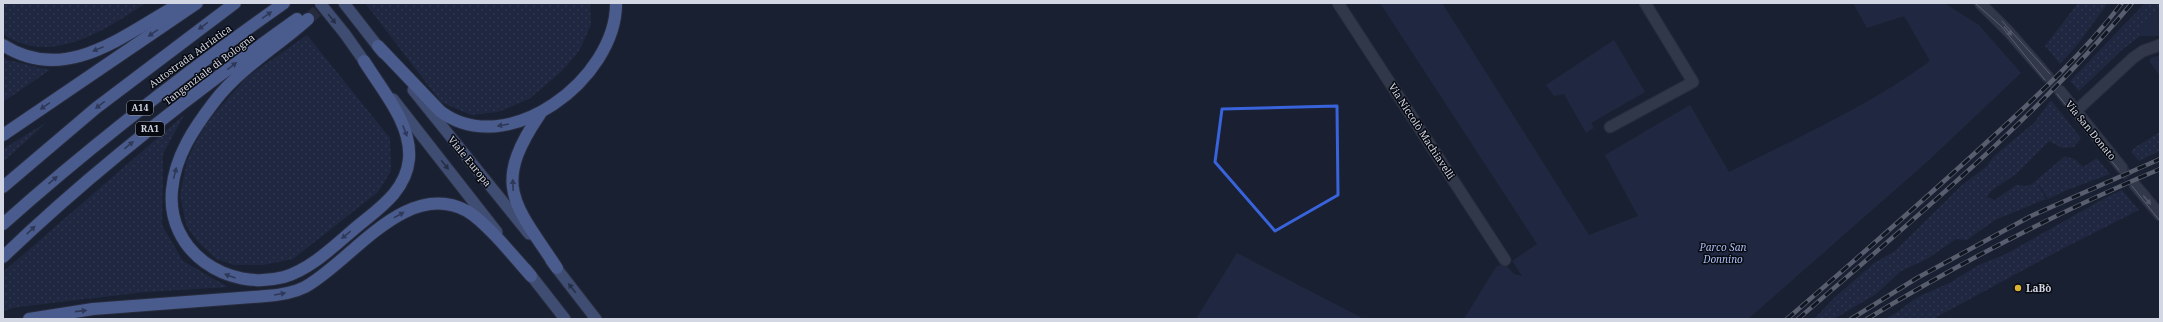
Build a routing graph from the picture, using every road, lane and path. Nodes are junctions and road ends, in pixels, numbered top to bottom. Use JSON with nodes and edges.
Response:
{"nodes":[{"id":1,"x":181,"y":3,"type":"edge"},
{"id":2,"x":197,"y":3,"type":"edge"},
{"id":3,"x":235,"y":3,"type":"edge"},
{"id":4,"x":284,"y":3,"type":"edge"},
{"id":5,"x":320,"y":3,"type":"edge"},
{"id":6,"x":344,"y":3,"type":"edge"},
{"id":7,"x":616,"y":3,"type":"edge"},
{"id":8,"x":1338,"y":3,"type":"edge"},
{"id":9,"x":1645,"y":3,"type":"edge"},
{"id":10,"x":1980,"y":3,"type":"edge"},
{"id":11,"x":3,"y":45,"type":"edge"},
{"id":12,"x":2160,"y":45,"type":"edge"},
{"id":13,"x":378,"y":46,"type":"junction"},
{"id":14,"x":364,"y":62,"type":"junction"},
{"id":15,"x":2048,"y":77,"type":"tunnel mouth"},
{"id":16,"x":2060,"y":91,"type":"tunnel mouth"},
{"id":17,"x":2076,"y":111,"type":"junction"},
{"id":18,"x":540,"y":114,"type":"junction"},
{"id":19,"x":1610,"y":127,"type":"dead end"},
{"id":20,"x":3,"y":135,"type":"edge"},
{"id":21,"x":2122,"y":168,"type":"tunnel mouth"},
{"id":22,"x":2135,"y":185,"type":"tunnel mouth"},
{"id":23,"x":3,"y":187,"type":"edge"},
{"id":24,"x":2160,"y":215,"type":"edge"},
{"id":25,"x":3,"y":224,"type":"edge"},
{"id":26,"x":3,"y":257,"type":"edge"},
{"id":27,"x":1505,"y":260,"type":"dead end"},
{"id":28,"x":556,"y":268,"type":"junction"},
{"id":29,"x":531,"y":276,"type":"junction"},
{"id":30,"x":29,"y":319,"type":"edge"},
{"id":31,"x":565,"y":319,"type":"edge"},
{"id":32,"x":596,"y":319,"type":"edge"}],
"edges":[{"from":1,"to":11,"type":"highway","one_way":true},
{"from":2,"to":20,"type":"highway","one_way":true},
{"from":3,"to":23,"type":"highway","name":"Autostrada Adriatica","number":"A14","one_way":true},
{"from":25,"to":4,"type":"highway","name":"Autostrada Adriatica","number":"A14","one_way":true},
{"from":5,"to":14,"type":"main road","one_way":true,"bridge":true},
{"from":6,"to":13,"type":"main road","name":"Viale Europa"},
{"from":7,"to":18,"type":"highway"},
{"from":8,"to":27,"type":"street","name":"Via Niccolò Machiavelli"},
{"from":9,"to":19,"type":"street"},
{"from":10,"to":15,"type":"street","one_way":true},
{"from":12,"to":17,"type":"street"},
{"from":18,"to":13,"type":"highway","one_way":true},
{"from":13,"to":28,"type":"main road","name":"Viale Europa"},
{"from":14,"to":26,"type":"highway","name":"Tangenziale di Bologna","number":"RA1"},
{"from":14,"to":29,"type":"main road","one_way":true},
{"from":16,"to":17,"type":"street","name":"Via San Donato"},
{"from":17,"to":21,"type":"street","name":"Via San Donato"},
{"from":28,"to":18,"type":"highway","one_way":true},
{"from":22,"to":24,"type":"street","one_way":true},
{"from":32,"to":28,"type":"main road","name":"Viale Europa","one_way":true},
{"from":30,"to":29,"type":"highway","one_way":true},
{"from":29,"to":31,"type":"main road"}]}
